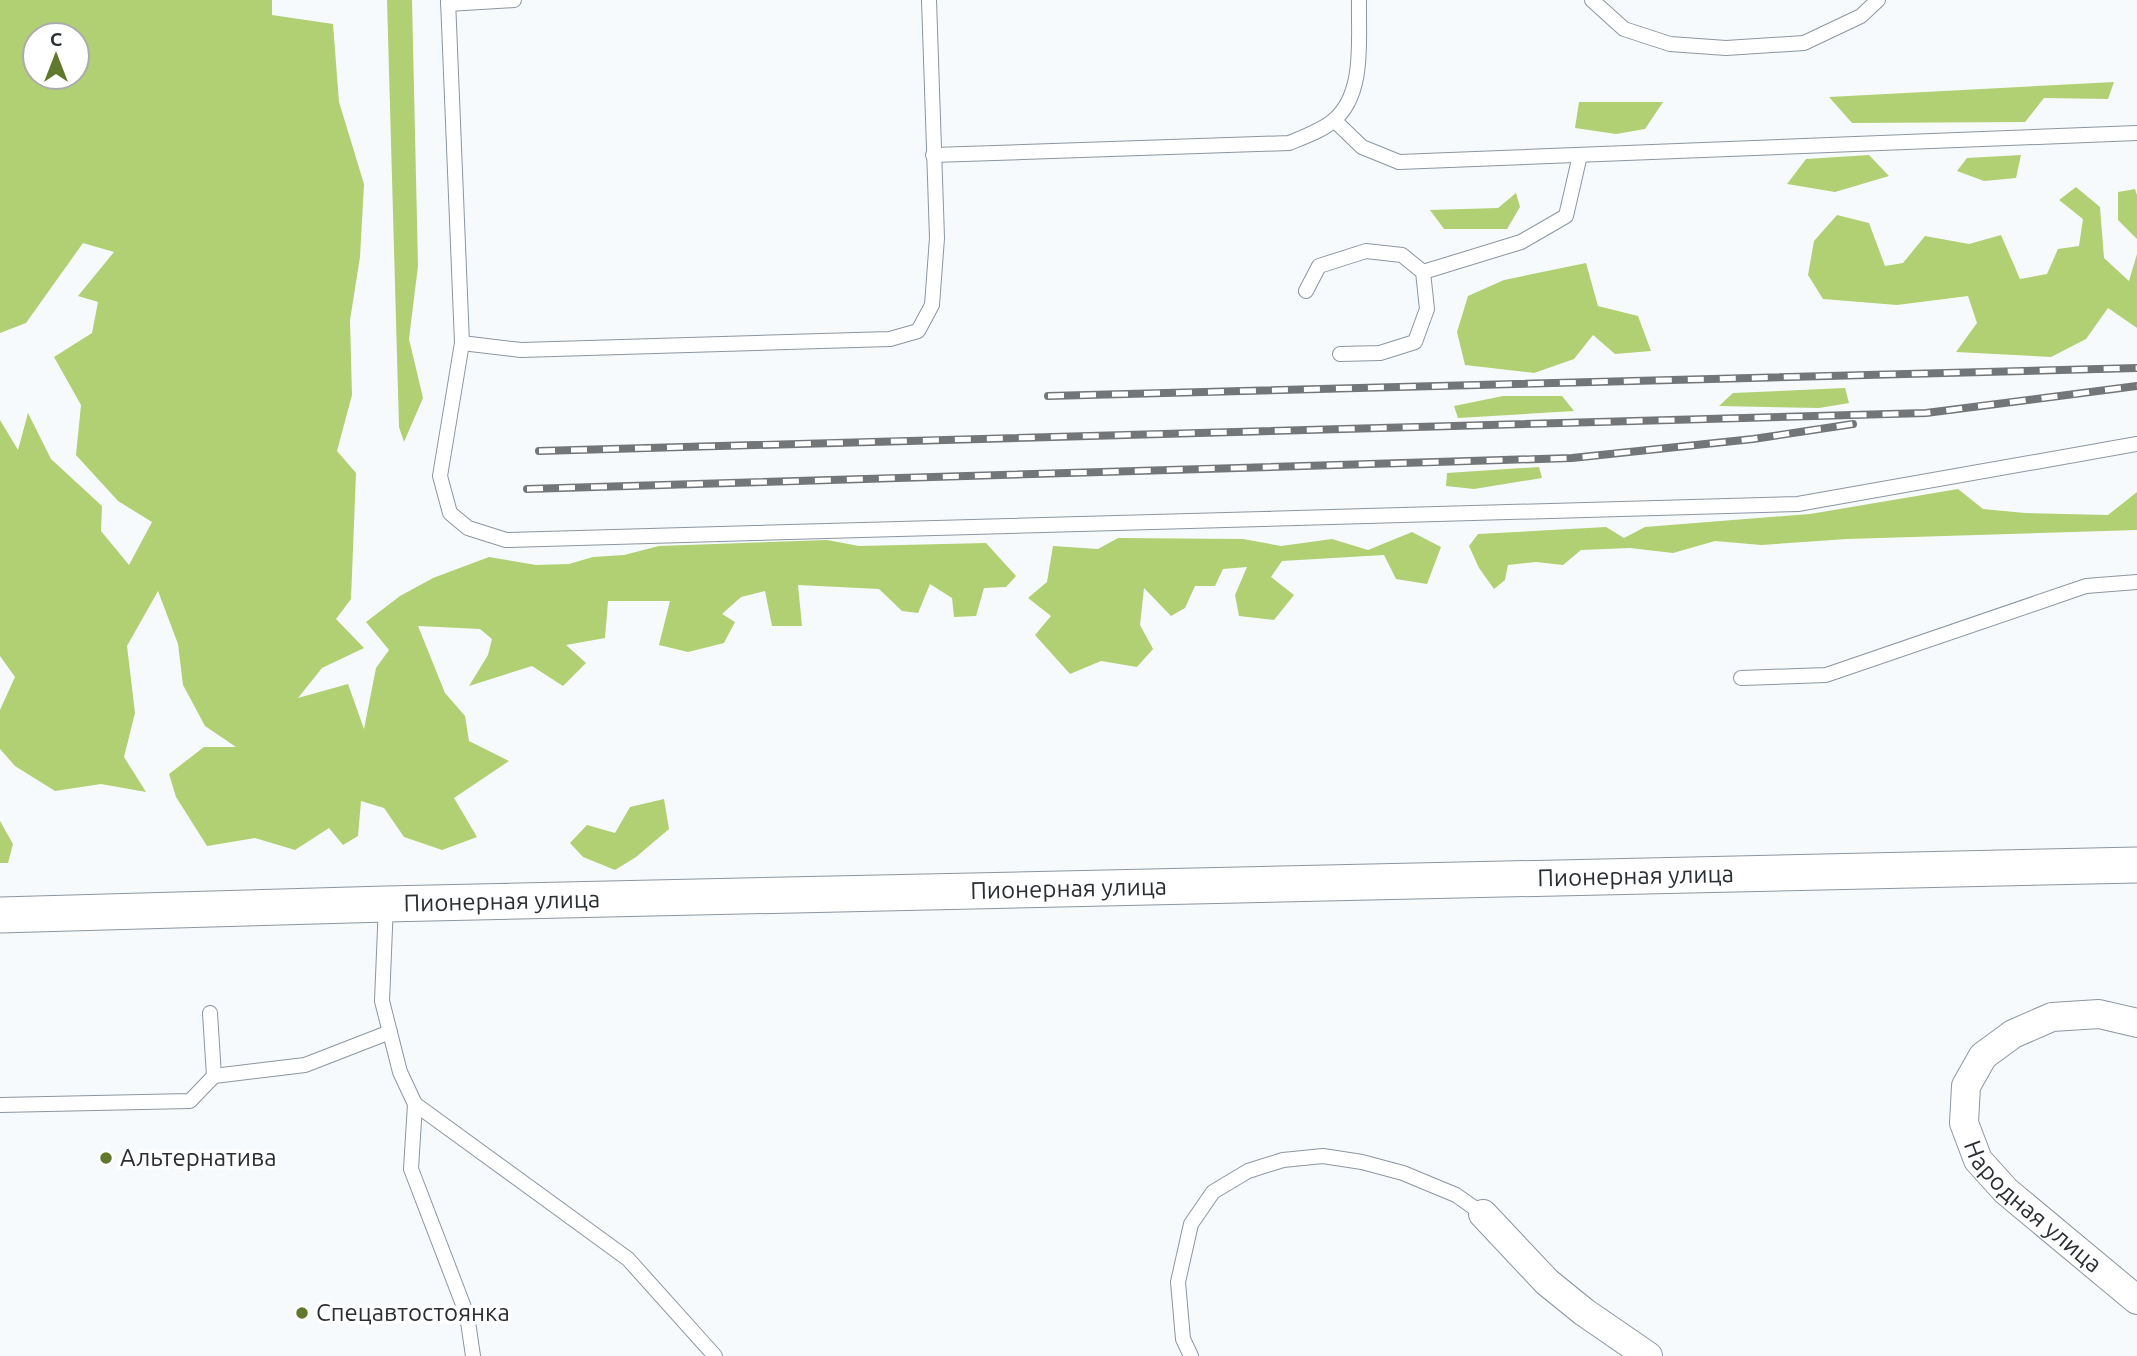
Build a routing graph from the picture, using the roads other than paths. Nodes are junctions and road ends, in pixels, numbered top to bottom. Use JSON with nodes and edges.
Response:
{"nodes":[{"id":1,"x":513,"y":0,"type":"edge"},
{"id":2,"x":929,"y":0,"type":"edge"},
{"id":3,"x":1359,"y":0,"type":"edge"},
{"id":4,"x":1592,"y":0,"type":"edge"},
{"id":5,"x":1878,"y":0,"type":"edge"},
{"id":6,"x":448,"y":2,"type":"edge"},
{"id":7,"x":1334,"y":120,"type":"junction"},
{"id":8,"x":2137,"y":133,"type":"edge"},
{"id":9,"x":933,"y":155,"type":"junction"},
{"id":10,"x":1580,"y":155,"type":"junction"},
{"id":11,"x":1423,"y":272,"type":"junction"},
{"id":12,"x":1306,"y":291,"type":"dead end"},
{"id":13,"x":463,"y":343,"type":"junction"},
{"id":14,"x":1340,"y":354,"type":"dead end"},
{"id":15,"x":2137,"y":444,"type":"edge"},
{"id":16,"x":2137,"y":582,"type":"edge"},
{"id":17,"x":1741,"y":678,"type":"dead end"},
{"id":18,"x":2137,"y":865,"type":"edge"},
{"id":19,"x":386,"y":904,"type":"junction"},
{"id":20,"x":0,"y":915,"type":"edge"},
{"id":21,"x":210,"y":1013,"type":"dead end"},
{"id":22,"x":2137,"y":1023,"type":"edge"},
{"id":23,"x":390,"y":1032,"type":"junction"},
{"id":24,"x":214,"y":1076,"type":"junction"},
{"id":25,"x":415,"y":1104,"type":"junction"},
{"id":26,"x":0,"y":1105,"type":"edge"},
{"id":27,"x":1483,"y":1214,"type":"joint"},
{"id":28,"x":2137,"y":1300,"type":"edge"},
{"id":29,"x":473,"y":1356,"type":"edge"},
{"id":30,"x":715,"y":1356,"type":"edge"},
{"id":31,"x":1191,"y":1356,"type":"edge"},
{"id":32,"x":1648,"y":1356,"type":"edge"}],
"edges":[{"from":1,"to":6,"type":"lane"},
{"from":2,"to":9,"type":"lane"},
{"from":3,"to":7,"type":"lane"},
{"from":4,"to":5,"type":"lane"},
{"from":6,"to":13,"type":"lane"},
{"from":7,"to":9,"type":"lane"},
{"from":7,"to":10,"type":"lane"},
{"from":8,"to":10,"type":"lane"},
{"from":9,"to":13,"type":"lane"},
{"from":10,"to":11,"type":"lane"},
{"from":11,"to":12,"type":"lane"},
{"from":11,"to":14,"type":"lane"},
{"from":13,"to":15,"type":"lane"},
{"from":16,"to":17,"type":"lane"},
{"from":18,"to":19,"type":"street","name":"Пионерная улица"},
{"from":19,"to":20,"type":"street","name":"Пионерная улица"},
{"from":19,"to":23,"type":"lane"},
{"from":21,"to":24,"type":"lane"},
{"from":22,"to":28,"type":"street","name":"Народная улица"},
{"from":23,"to":24,"type":"lane"},
{"from":23,"to":25,"type":"lane"},
{"from":24,"to":26,"type":"lane"},
{"from":25,"to":29,"type":"lane"},
{"from":25,"to":30,"type":"lane"},
{"from":27,"to":31,"type":"lane"},
{"from":27,"to":32,"type":"street"}]}
